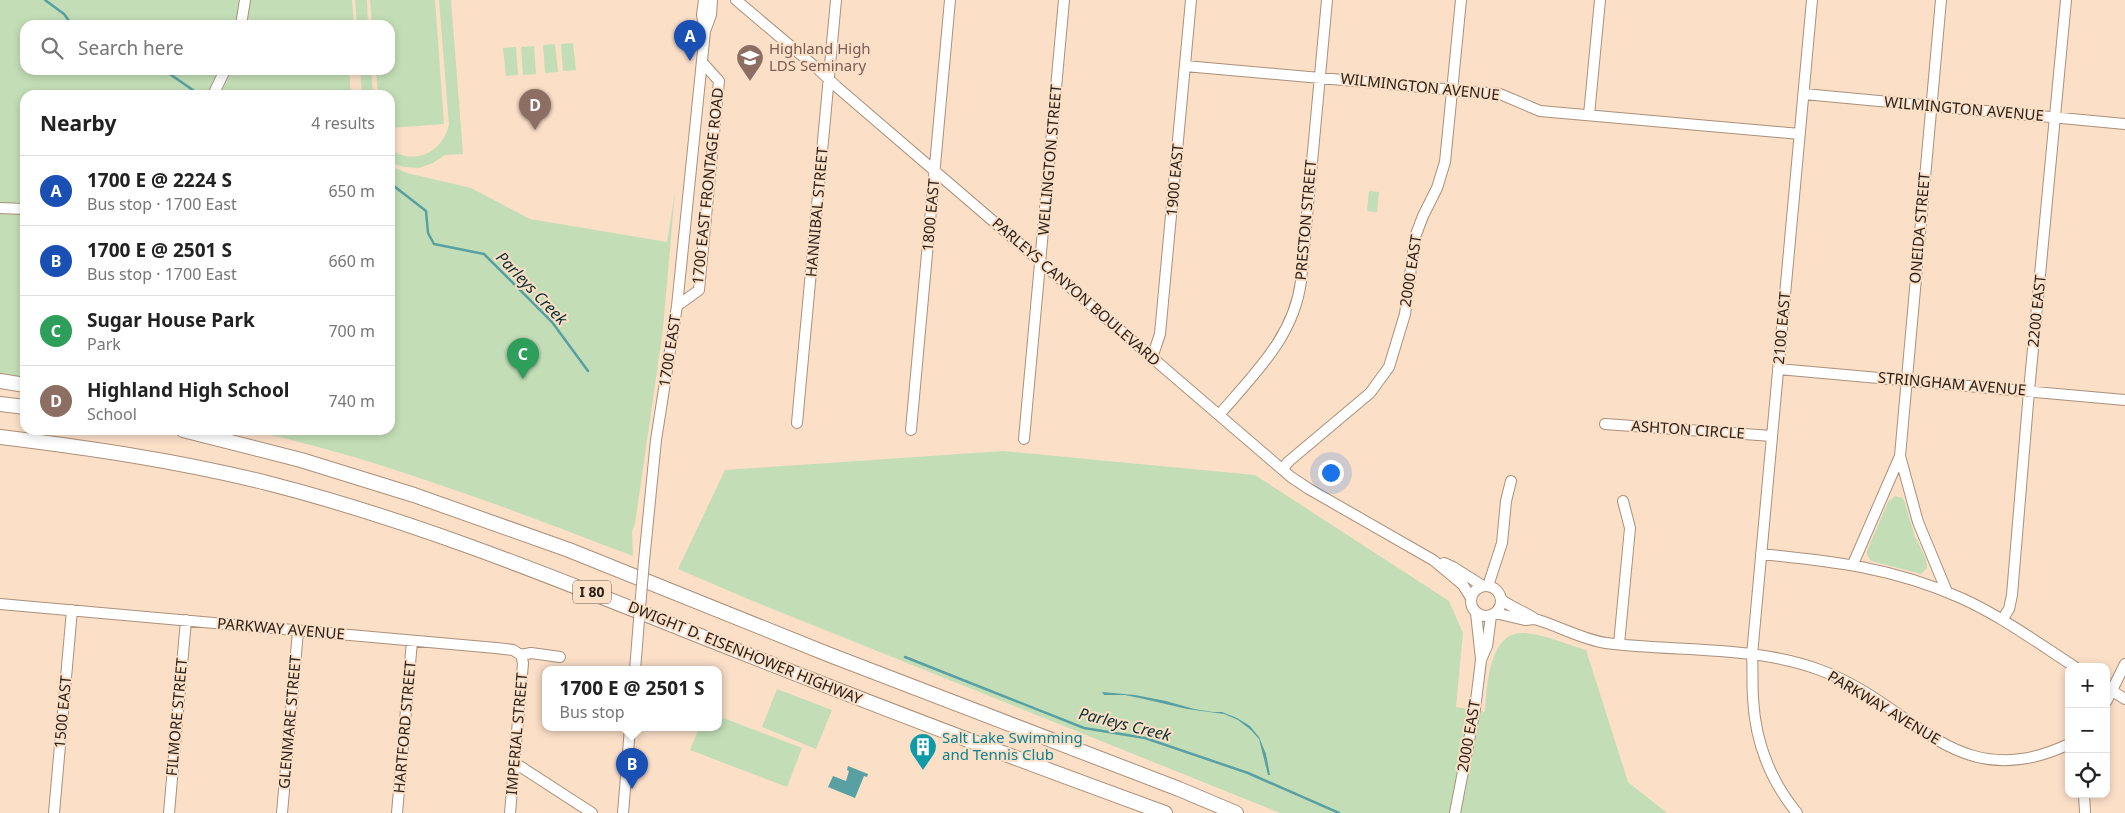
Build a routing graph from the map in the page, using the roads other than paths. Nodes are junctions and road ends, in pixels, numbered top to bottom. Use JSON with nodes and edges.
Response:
{"nodes":[{"id":1,"x":245,"y":0,"type":"edge"},
{"id":2,"x":704,"y":0,"type":"edge"},
{"id":3,"x":712,"y":0,"type":"edge"},
{"id":4,"x":736,"y":0,"type":"edge"},
{"id":5,"x":836,"y":0,"type":"edge"},
{"id":6,"x":950,"y":0,"type":"edge"},
{"id":7,"x":1064,"y":0,"type":"edge"},
{"id":8,"x":1191,"y":0,"type":"edge"},
{"id":9,"x":1327,"y":0,"type":"edge"},
{"id":10,"x":1461,"y":0,"type":"edge"},
{"id":11,"x":1600,"y":0,"type":"edge"},
{"id":12,"x":1812,"y":0,"type":"edge"},
{"id":13,"x":1941,"y":0,"type":"edge"},
{"id":14,"x":2066,"y":0,"type":"edge"},
{"id":15,"x":242,"y":20,"type":"edge"},
{"id":16,"x":705,"y":31,"type":"junction"},
{"id":17,"x":702,"y":62,"type":"junction"},
{"id":18,"x":1185,"y":66,"type":"junction"},
{"id":19,"x":223,"y":75,"type":"edge"},
{"id":20,"x":1319,"y":78,"type":"junction"},
{"id":21,"x":829,"y":79,"type":"junction"},
{"id":22,"x":215,"y":90,"type":"edge"},
{"id":23,"x":1453,"y":90,"type":"junction"},
{"id":24,"x":1804,"y":94,"type":"junction"},
{"id":25,"x":1931,"y":106,"type":"junction"},
{"id":26,"x":1589,"y":115,"type":"junction"},
{"id":27,"x":2055,"y":117,"type":"junction"},
{"id":28,"x":2125,"y":124,"type":"edge"},
{"id":29,"x":1800,"y":134,"type":"junction"},
{"id":30,"x":935,"y":170,"type":"junction"},
{"id":31,"x":0,"y":208,"type":"edge"},
{"id":32,"x":20,"y":209,"type":"edge"},
{"id":33,"x":1040,"y":261,"type":"junction"},
{"id":34,"x":677,"y":306,"type":"junction"},
{"id":35,"x":1152,"y":358,"type":"junction"},
{"id":36,"x":1778,"y":369,"type":"junction"},
{"id":37,"x":1907,"y":380,"type":"junction"},
{"id":38,"x":0,"y":381,"type":"edge"},
{"id":39,"x":20,"y":384,"type":"edge"},
{"id":40,"x":2029,"y":391,"type":"junction"},
{"id":41,"x":2125,"y":400,"type":"edge"},
{"id":42,"x":0,"y":404,"type":"edge"},
{"id":43,"x":20,"y":406,"type":"edge"},
{"id":44,"x":1218,"y":415,"type":"junction"},
{"id":45,"x":797,"y":423,"type":"dead end"},
{"id":46,"x":1605,"y":424,"type":"dead end"},
{"id":47,"x":911,"y":430,"type":"dead end"},
{"id":48,"x":203,"y":435,"type":"edge"},
{"id":49,"x":1772,"y":436,"type":"junction"},
{"id":50,"x":0,"y":437,"type":"edge"},
{"id":51,"x":1024,"y":439,"type":"dead end"},
{"id":52,"x":1900,"y":456,"type":"junction"},
{"id":53,"x":1282,"y":468,"type":"junction"},
{"id":54,"x":1511,"y":481,"type":"dead end"},
{"id":55,"x":1623,"y":501,"type":"dead end"},
{"id":56,"x":1761,"y":554,"type":"junction"},
{"id":57,"x":1433,"y":560,"type":"junction"},
{"id":58,"x":1853,"y":564,"type":"junction"},
{"id":59,"x":1486,"y":586,"type":"junction"},
{"id":60,"x":1947,"y":592,"type":"junction"},
{"id":61,"x":1471,"y":598,"type":"junction"},
{"id":62,"x":1502,"y":600,"type":"junction"},
{"id":63,"x":0,"y":604,"type":"edge"},
{"id":64,"x":72,"y":610,"type":"junction"},
{"id":65,"x":1476,"y":613,"type":"junction"},
{"id":66,"x":1493,"y":615,"type":"junction"},
{"id":67,"x":1534,"y":619,"type":"junction"},
{"id":68,"x":186,"y":620,"type":"junction"},
{"id":69,"x":2002,"y":620,"type":"junction"},
{"id":70,"x":298,"y":630,"type":"junction"},
{"id":71,"x":412,"y":641,"type":"junction"},
{"id":72,"x":1619,"y":644,"type":"junction"},
{"id":73,"x":521,"y":654,"type":"junction"},
{"id":74,"x":1752,"y":655,"type":"junction"},
{"id":75,"x":560,"y":658,"type":"dead end"},
{"id":76,"x":1481,"y":660,"type":"junction"},
{"id":77,"x":2069,"y":663,"type":"edge"},
{"id":78,"x":2125,"y":664,"type":"edge"},
{"id":79,"x":635,"y":666,"type":"edge"},
{"id":80,"x":2110,"y":689,"type":"edge"},
{"id":81,"x":2125,"y":699,"type":"edge"},
{"id":82,"x":630,"y":731,"type":"edge"},
{"id":83,"x":2065,"y":746,"type":"edge"},
{"id":84,"x":515,"y":764,"type":"junction"},
{"id":85,"x":2084,"y":798,"type":"edge"},
{"id":86,"x":54,"y":813,"type":"edge"},
{"id":87,"x":169,"y":813,"type":"edge"},
{"id":88,"x":282,"y":813,"type":"edge"},
{"id":89,"x":397,"y":813,"type":"edge"},
{"id":90,"x":510,"y":813,"type":"edge"},
{"id":91,"x":592,"y":813,"type":"edge"},
{"id":92,"x":623,"y":813,"type":"edge"},
{"id":93,"x":1165,"y":813,"type":"edge"},
{"id":94,"x":1236,"y":813,"type":"edge"},
{"id":95,"x":1455,"y":813,"type":"edge"},
{"id":96,"x":1797,"y":813,"type":"edge"},
{"id":97,"x":2085,"y":813,"type":"edge"}],
"edges":[{"from":1,"to":15,"type":"street"},
{"from":2,"to":16,"type":"street","name":"1700 EAST"},
{"from":3,"to":16,"type":"street","name":"1700 EAST"},
{"from":4,"to":21,"type":"street","name":"PARLEYS CANYON BOULEVARD"},
{"from":5,"to":21,"type":"street","name":"HANNIBAL STREET"},
{"from":6,"to":30,"type":"street","name":"1800 EAST"},
{"from":7,"to":33,"type":"street","name":"WELLINGTON STREET"},
{"from":8,"to":18,"type":"street","name":"1900 EAST"},
{"from":9,"to":20,"type":"street","name":"PRESTON STREET"},
{"from":10,"to":23,"type":"street","name":"2000 EAST"},
{"from":11,"to":26,"type":"street"},
{"from":12,"to":24,"type":"street","name":"2100 EAST"},
{"from":13,"to":25,"type":"street","name":"ONEIDA STREET"},
{"from":14,"to":27,"type":"street","name":"2200 EAST"},
{"from":16,"to":17,"type":"street","name":"1700 EAST"},
{"from":17,"to":34,"type":"street","name":"1700 EAST"},
{"from":17,"to":34,"type":"street","name":"1700 EAST FRONTAGE ROAD"},
{"from":18,"to":20,"type":"street","name":"WILMINGTON AVENUE"},
{"from":18,"to":35,"type":"street","name":"1900 EAST"},
{"from":19,"to":22,"type":"street"},
{"from":20,"to":23,"type":"street","name":"WILMINGTON AVENUE"},
{"from":20,"to":44,"type":"street","name":"PRESTON STREET"},
{"from":21,"to":30,"type":"street","name":"PARLEYS CANYON BOULEVARD"},
{"from":21,"to":45,"type":"street","name":"HANNIBAL STREET"},
{"from":23,"to":26,"type":"street","name":"WILMINGTON AVENUE"},
{"from":23,"to":53,"type":"street","name":"2000 EAST"},
{"from":24,"to":25,"type":"street","name":"WILMINGTON AVENUE"},
{"from":24,"to":29,"type":"street","name":"2100 EAST"},
{"from":25,"to":27,"type":"street","name":"WILMINGTON AVENUE"},
{"from":25,"to":37,"type":"street","name":"ONEIDA STREET"},
{"from":26,"to":29,"type":"street","name":"WILMINGTON AVENUE"},
{"from":27,"to":28,"type":"street","name":"WILMINGTON AVENUE"},
{"from":27,"to":40,"type":"street","name":"2200 EAST"},
{"from":29,"to":36,"type":"street","name":"2100 EAST"},
{"from":30,"to":33,"type":"street","name":"PARLEYS CANYON BOULEVARD"},
{"from":30,"to":47,"type":"street","name":"1800 EAST"},
{"from":31,"to":32,"type":"street"},
{"from":33,"to":35,"type":"street","name":"PARLEYS CANYON BOULEVARD"},
{"from":33,"to":51,"type":"street","name":"WELLINGTON STREET"},
{"from":34,"to":79,"type":"street","name":"1700 EAST","bridge":true},
{"from":35,"to":44,"type":"street","name":"PARLEYS CANYON BOULEVARD"},
{"from":36,"to":37,"type":"street","name":"STRINGHAM AVENUE"},
{"from":36,"to":49,"type":"street","name":"2100 EAST"},
{"from":37,"to":40,"type":"street","name":"STRINGHAM AVENUE"},
{"from":37,"to":52,"type":"street","name":"ONEIDA STREET"},
{"from":38,"to":39,"type":"highway"},
{"from":40,"to":41,"type":"street","name":"STRINGHAM AVENUE"},
{"from":40,"to":69,"type":"street","name":"2200 EAST"},
{"from":42,"to":43,"type":"highway"},
{"from":44,"to":53,"type":"street","name":"PARLEYS CANYON BOULEVARD"},
{"from":46,"to":49,"type":"street","name":"ASHTON CIRCLE"},
{"from":48,"to":94,"type":"highway","name":"DWIGHT D. EISENHOWER HIGHWAY","number":"I 80"},
{"from":49,"to":56,"type":"street","name":"2100 EAST"},
{"from":50,"to":93,"type":"highway","name":"DWIGHT D. EISENHOWER HIGHWAY","number":"I 80"},
{"from":52,"to":58,"type":"street","name":"ONEIDA STREET"},
{"from":52,"to":60,"type":"street","name":"ONEIDA STREET"},
{"from":53,"to":57,"type":"street","name":"PARLEYS CANYON BOULEVARD"},
{"from":54,"to":59,"type":"street"},
{"from":55,"to":72,"type":"street"},
{"from":56,"to":58,"type":"street"},
{"from":56,"to":74,"type":"street","name":"2100 EAST"},
{"from":57,"to":59,"type":"street","name":"PARLEYS CANYON BOULEVARD"},
{"from":57,"to":61,"type":"street","name":"PARLEYS CANYON BOULEVARD"},
{"from":58,"to":60,"type":"street"},
{"from":59,"to":61,"type":"street"},
{"from":59,"to":62,"type":"street"},
{"from":60,"to":69,"type":"street"},
{"from":61,"to":65,"type":"street"},
{"from":62,"to":66,"type":"street"},
{"from":62,"to":67,"type":"street"},
{"from":63,"to":64,"type":"street","name":"PARKWAY AVENUE"},
{"from":64,"to":68,"type":"street","name":"PARKWAY AVENUE"},
{"from":64,"to":86,"type":"street","name":"1500 EAST"},
{"from":65,"to":66,"type":"street"},
{"from":65,"to":76,"type":"street","name":"2000 EAST"},
{"from":66,"to":67,"type":"street"},
{"from":66,"to":76,"type":"street","name":"2000 EAST"},
{"from":67,"to":72,"type":"street","name":"PARKWAY AVENUE"},
{"from":68,"to":70,"type":"street","name":"PARKWAY AVENUE"},
{"from":68,"to":87,"type":"street","name":"FILMORE STREET"},
{"from":69,"to":77,"type":"street"},
{"from":70,"to":71,"type":"street","name":"PARKWAY AVENUE"},
{"from":70,"to":88,"type":"street","name":"GLENMARE STREET"},
{"from":71,"to":73,"type":"street","name":"PARKWAY AVENUE"},
{"from":71,"to":89,"type":"street","name":"HARTFORD STREET"},
{"from":72,"to":74,"type":"street","name":"PARKWAY AVENUE"},
{"from":73,"to":75,"type":"street","name":"PARKWAY AVENUE"},
{"from":73,"to":84,"type":"street","name":"IMPERIAL STREET"},
{"from":74,"to":83,"type":"street","name":"PARKWAY AVENUE"},
{"from":74,"to":96,"type":"street","name":"2100 EAST"},
{"from":76,"to":95,"type":"street","name":"2000 EAST"},
{"from":78,"to":80,"type":"street"},
{"from":80,"to":81,"type":"street"},
{"from":82,"to":92,"type":"street"},
{"from":84,"to":90,"type":"street","name":"IMPERIAL STREET"},
{"from":84,"to":91,"type":"street"},
{"from":85,"to":97,"type":"street"}]}
